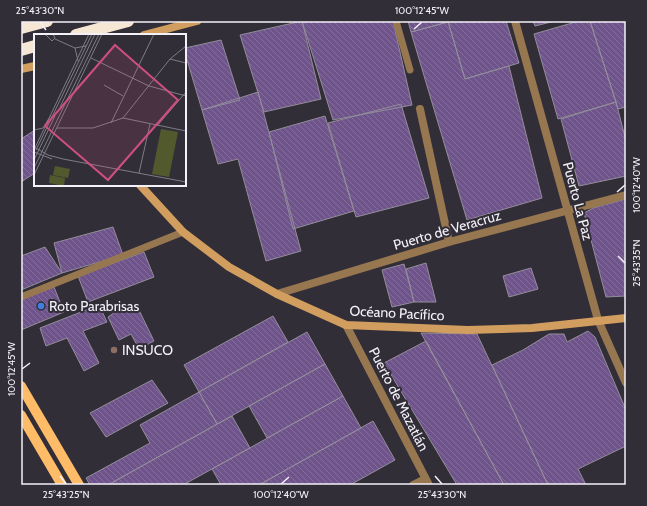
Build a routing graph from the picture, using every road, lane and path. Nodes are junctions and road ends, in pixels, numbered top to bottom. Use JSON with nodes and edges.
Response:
{"nodes":[{"id":1,"x":47,"y":21,"type":"edge"},
{"id":2,"x":128,"y":21,"type":"edge"},
{"id":3,"x":197,"y":21,"type":"edge"},
{"id":4,"x":396,"y":21,"type":"edge"},
{"id":5,"x":515,"y":21,"type":"edge"},
{"id":6,"x":21,"y":28,"type":"edge"},
{"id":7,"x":80,"y":34,"type":"edge"},
{"id":8,"x":148,"y":34,"type":"edge"},
{"id":9,"x":34,"y":46,"type":"edge"},
{"id":10,"x":21,"y":50,"type":"edge"},
{"id":11,"x":34,"y":66,"type":"edge"},
{"id":12,"x":21,"y":69,"type":"edge"},
{"id":13,"x":410,"y":70,"type":"dead end"},
{"id":14,"x":420,"y":109,"type":"dead end"},
{"id":15,"x":141,"y":186,"type":"edge"},
{"id":16,"x":626,"y":195,"type":"edge"},
{"id":17,"x":568,"y":211,"type":"junction"},
{"id":18,"x":183,"y":232,"type":"junction"},
{"id":19,"x":449,"y":242,"type":"junction"},
{"id":20,"x":277,"y":294,"type":"junction"},
{"id":21,"x":21,"y":297,"type":"edge"},
{"id":22,"x":626,"y":318,"type":"edge"},
{"id":23,"x":598,"y":320,"type":"junction"},
{"id":24,"x":346,"y":325,"type":"junction"},
{"id":25,"x":626,"y":383,"type":"edge"},
{"id":26,"x":21,"y":386,"type":"edge"},
{"id":27,"x":21,"y":415,"type":"edge"},
{"id":28,"x":427,"y":482,"type":"edge"},
{"id":29,"x":62,"y":485,"type":"edge"},
{"id":30,"x":79,"y":485,"type":"edge"},
{"id":31,"x":413,"y":485,"type":"edge"}],
"edges":[{"from":1,"to":6,"type":"highway"},
{"from":2,"to":7,"type":"highway"},
{"from":3,"to":8,"type":"street"},
{"from":4,"to":13,"type":"lane"},
{"from":5,"to":17,"type":"street","name":"Puerto La Paz"},
{"from":9,"to":10,"type":"highway"},
{"from":11,"to":12,"type":"street"},
{"from":14,"to":19,"type":"street"},
{"from":15,"to":18,"type":"street","name":"Océano Pacífico"},
{"from":16,"to":17,"type":"street","name":"Puerto de Veracruz"},
{"from":17,"to":19,"type":"street","name":"Puerto de Veracruz"},
{"from":17,"to":23,"type":"street","name":"Puerto La Paz"},
{"from":18,"to":20,"type":"street","name":"Océano Pacífico"},
{"from":18,"to":21,"type":"lane"},
{"from":19,"to":20,"type":"street","name":"Puerto de Veracruz"},
{"from":20,"to":24,"type":"street","name":"Océano Pacífico"},
{"from":22,"to":23,"type":"street","name":"Océano Pacífico"},
{"from":23,"to":24,"type":"street","name":"Océano Pacífico"},
{"from":23,"to":25,"type":"street","name":"Puerto La Paz"},
{"from":24,"to":28,"type":"street","name":"Puerto de Mazatlán"},
{"from":26,"to":30,"type":"main road"},
{"from":27,"to":29,"type":"main road"},
{"from":28,"to":31,"type":"street"}]}
